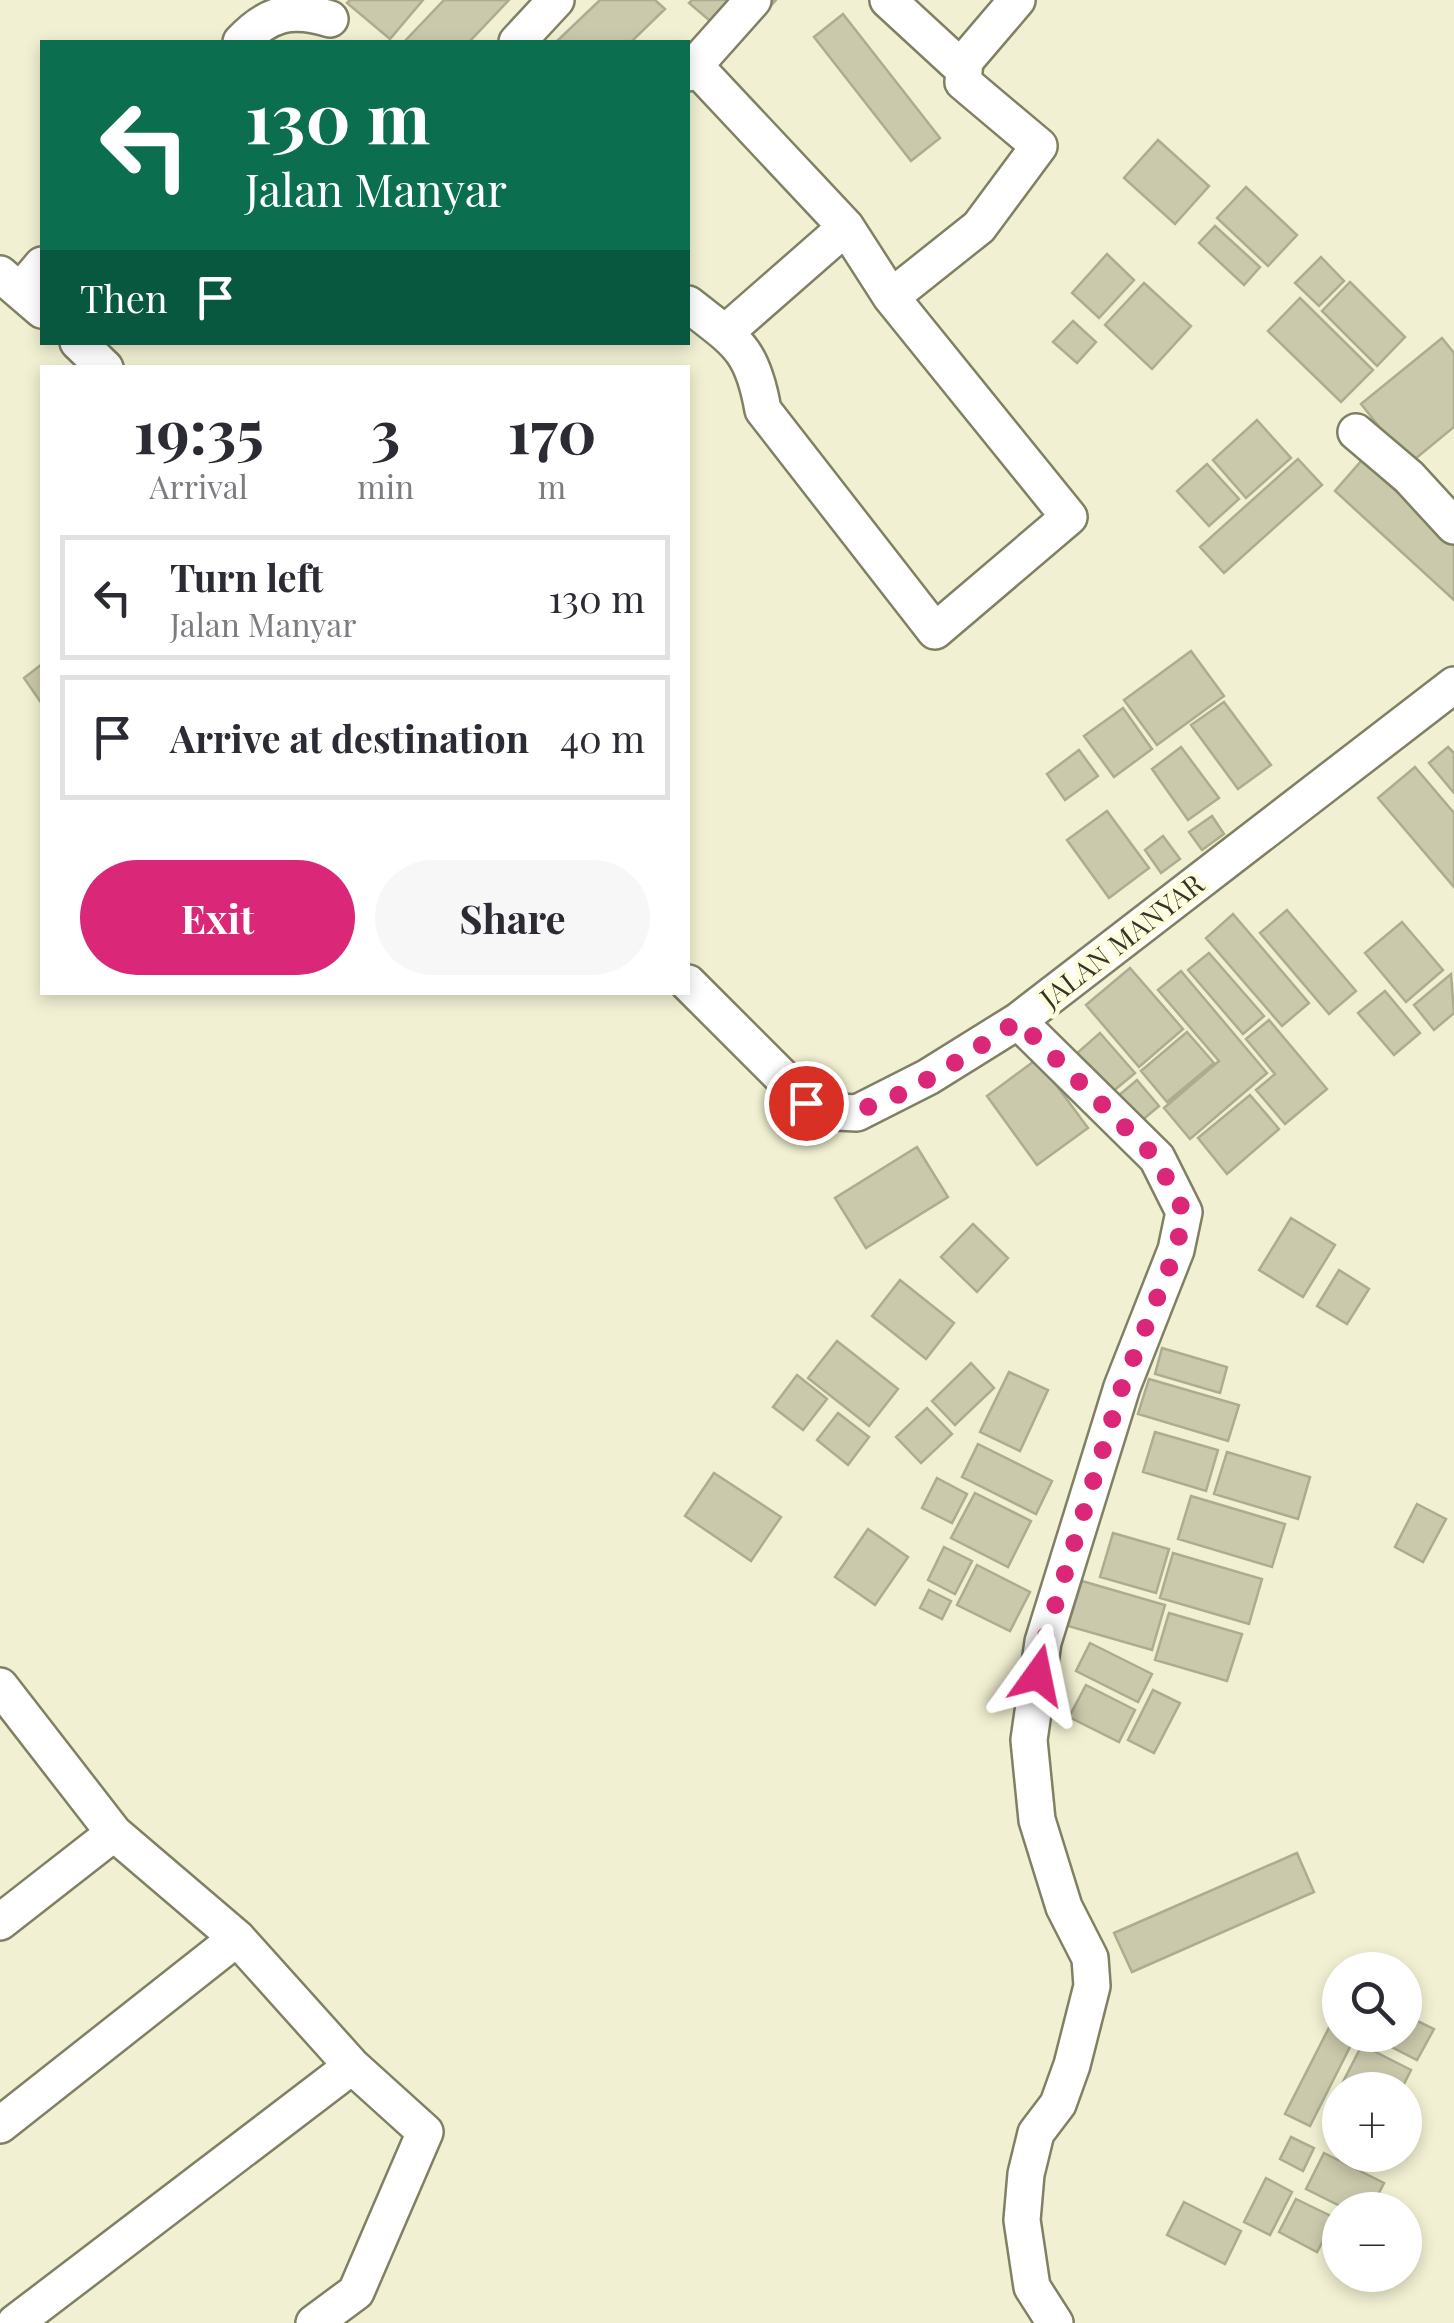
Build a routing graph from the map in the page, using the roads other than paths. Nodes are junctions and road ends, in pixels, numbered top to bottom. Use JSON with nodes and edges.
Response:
{"nodes":[{"id":1,"x":556,"y":0,"type":"edge"},
{"id":2,"x":752,"y":0,"type":"edge"},
{"id":3,"x":888,"y":0,"type":"edge"},
{"id":4,"x":1018,"y":0,"type":"edge"},
{"id":5,"x":335,"y":21,"type":"edge"},
{"id":6,"x":244,"y":40,"type":"edge"},
{"id":7,"x":520,"y":40,"type":"edge"},
{"id":8,"x":691,"y":69,"type":"edge"},
{"id":9,"x":964,"y":70,"type":"junction"},
{"id":10,"x":846,"y":227,"type":"junction"},
{"id":11,"x":891,"y":297,"type":"junction"},
{"id":12,"x":690,"y":306,"type":"edge"},
{"id":13,"x":724,"y":333,"type":"junction"},
{"id":14,"x":81,"y":345,"type":"edge"},
{"id":15,"x":102,"y":365,"type":"edge"},
{"id":16,"x":1356,"y":432,"type":"dead end"},
{"id":17,"x":1454,"y":526,"type":"edge"},
{"id":18,"x":1454,"y":685,"type":"edge"},
{"id":19,"x":690,"y":985,"type":"edge"},
{"id":20,"x":1018,"y":1021,"type":"junction"},
{"id":21,"x":5,"y":1701,"type":"edge"},
{"id":22,"x":114,"y":1833,"type":"junction"},
{"id":23,"x":0,"y":1922,"type":"edge"},
{"id":24,"x":237,"y":1938,"type":"junction"},
{"id":25,"x":352,"y":2066,"type":"junction"},
{"id":26,"x":0,"y":2125,"type":"edge"},
{"id":27,"x":15,"y":2323,"type":"edge"},
{"id":28,"x":314,"y":2323,"type":"edge"},
{"id":29,"x":1056,"y":2323,"type":"edge"}],
"edges":[{"from":1,"to":7,"type":"street"},
{"from":2,"to":8,"type":"street"},
{"from":3,"to":9,"type":"street"},
{"from":4,"to":9,"type":"street"},
{"from":5,"to":6,"type":"street"},
{"from":8,"to":10,"type":"street"},
{"from":9,"to":11,"type":"street"},
{"from":10,"to":11,"type":"street"},
{"from":10,"to":13,"type":"street"},
{"from":11,"to":13,"type":"street"},
{"from":12,"to":13,"type":"street"},
{"from":14,"to":15,"type":"street"},
{"from":16,"to":17,"type":"street"},
{"from":18,"to":20,"type":"street","name":"JALAN MANYAR"},
{"from":19,"to":20,"type":"street","name":"JALAN MANYAR"},
{"from":20,"to":29,"type":"street"},
{"from":21,"to":22,"type":"street"},
{"from":22,"to":23,"type":"street"},
{"from":22,"to":24,"type":"street"},
{"from":24,"to":25,"type":"street"},
{"from":24,"to":26,"type":"street"},
{"from":25,"to":27,"type":"street"},
{"from":25,"to":28,"type":"street"}]}
